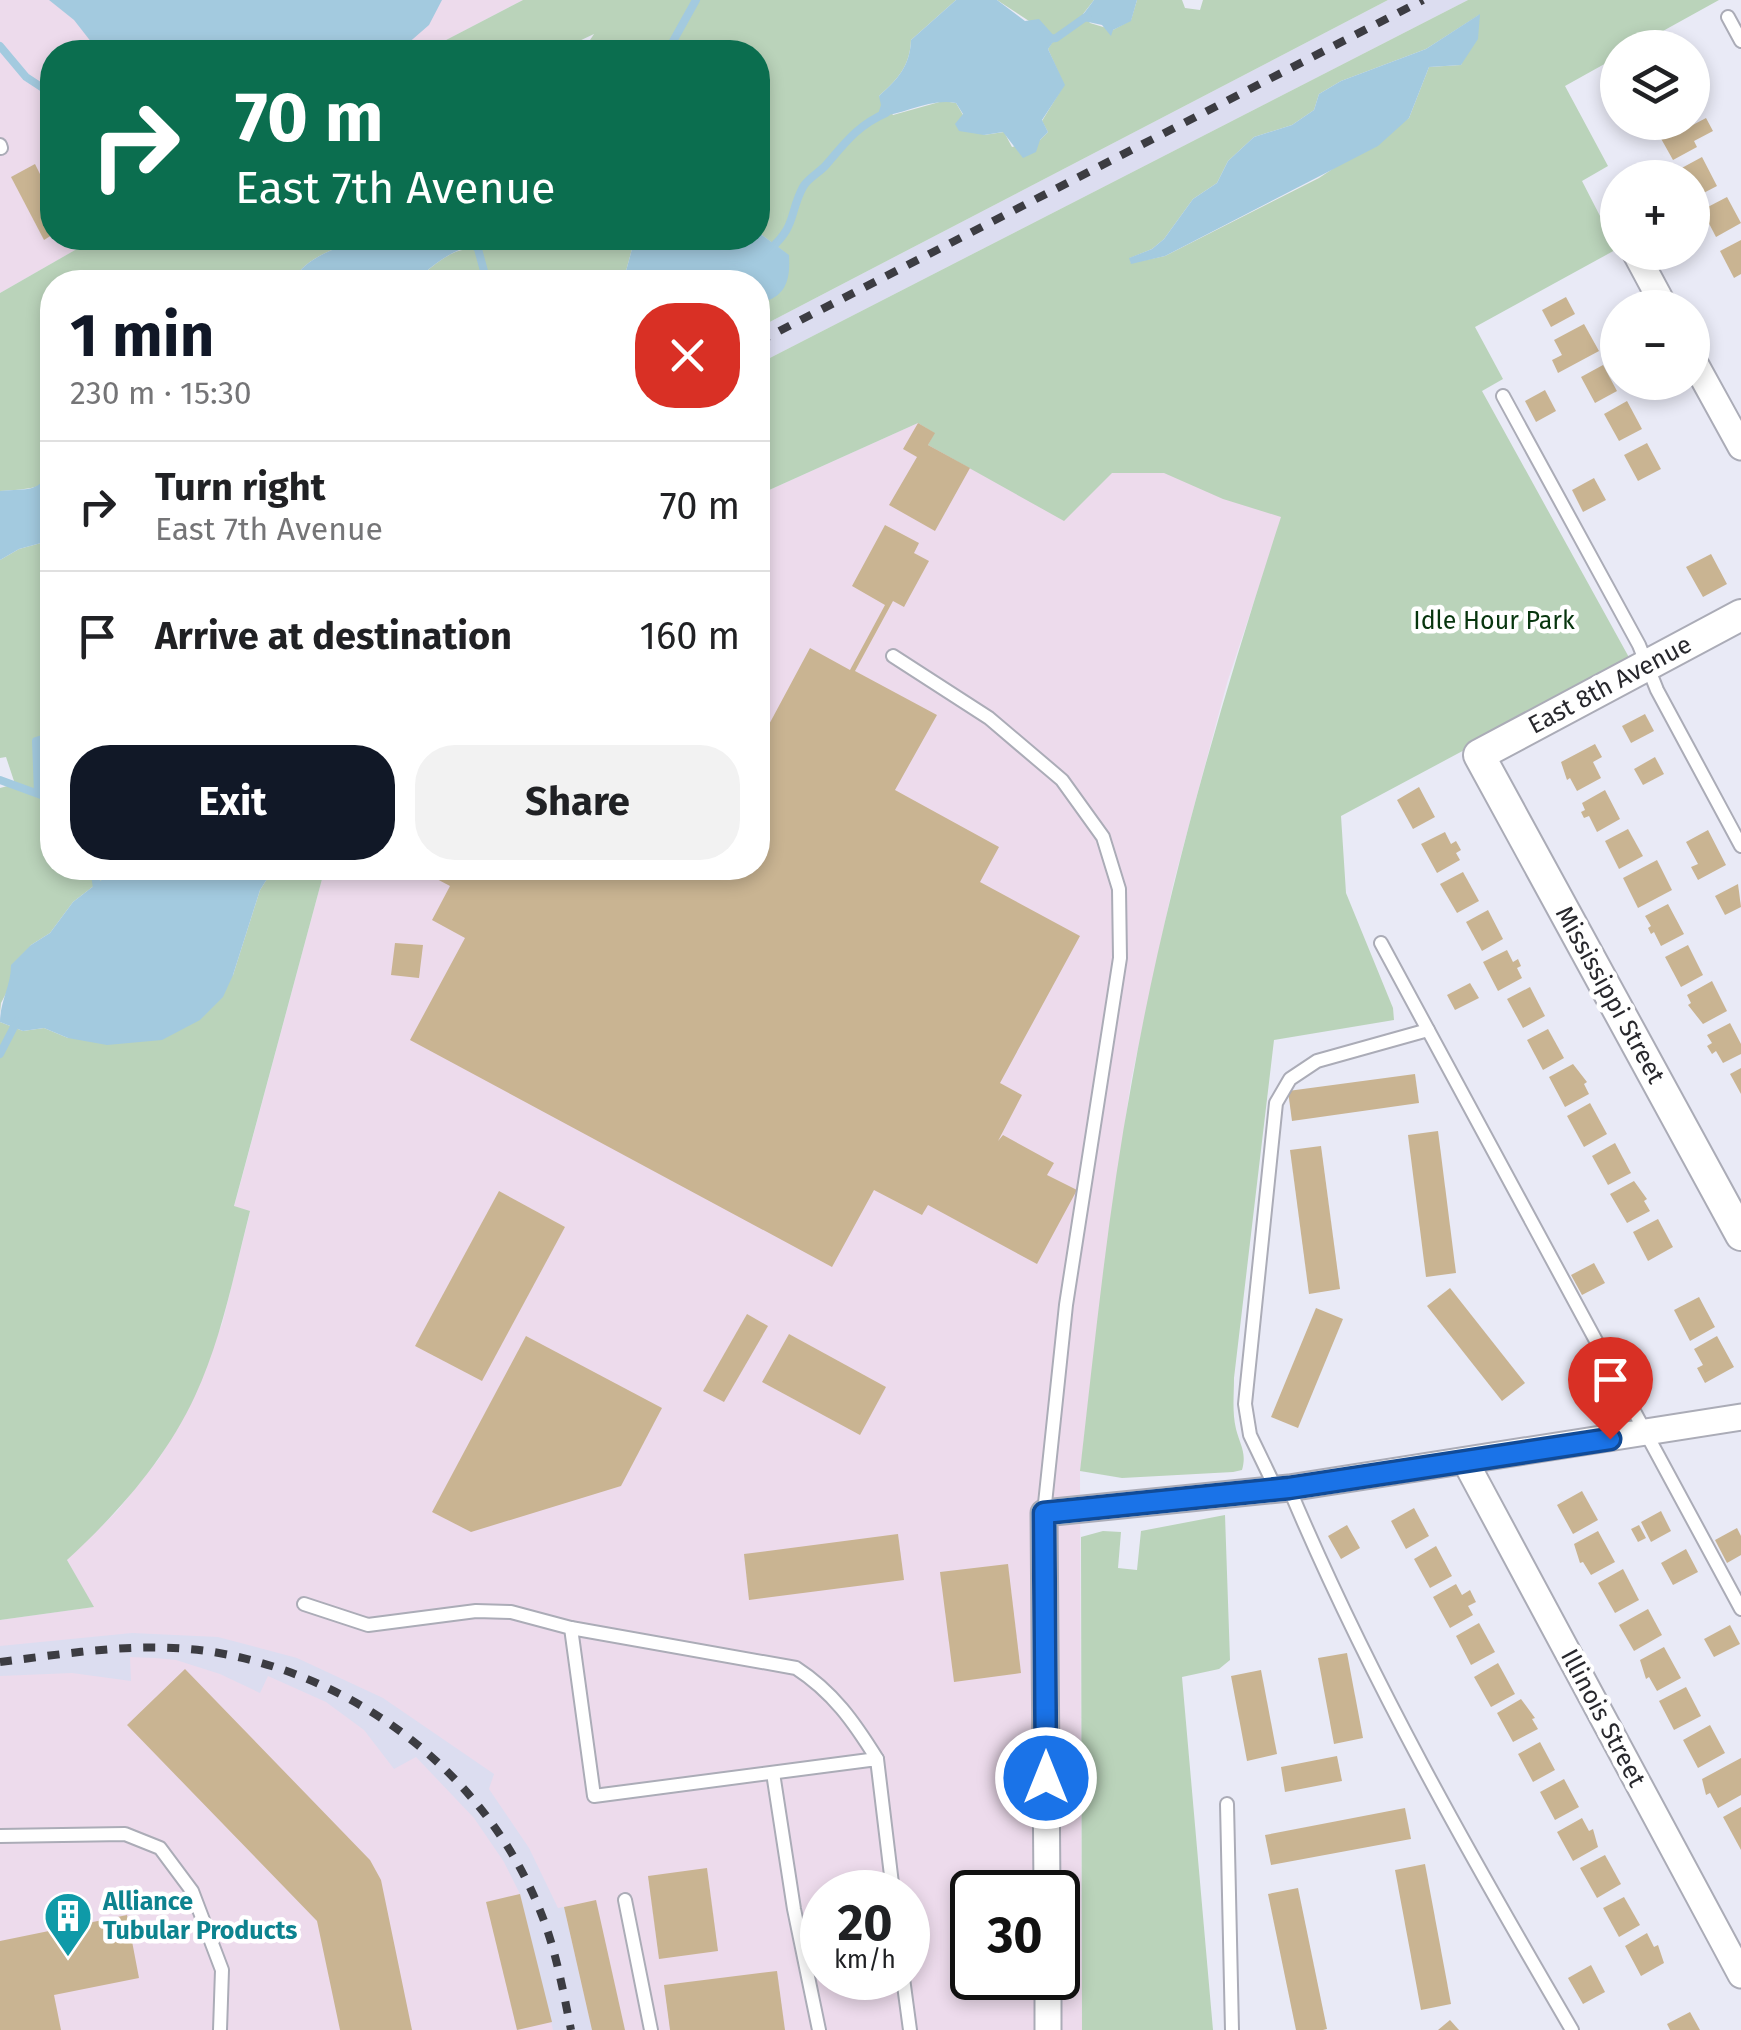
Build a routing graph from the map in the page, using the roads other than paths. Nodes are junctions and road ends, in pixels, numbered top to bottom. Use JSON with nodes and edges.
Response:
{"nodes":[{"id":1,"x":1728,"y":17,"type":"dead end"},
{"id":2,"x":1741,"y":41,"type":"edge"},
{"id":3,"x":1710,"y":391,"type":"edge"},
{"id":4,"x":1503,"y":396,"type":"dead end"},
{"id":5,"x":1741,"y":447,"type":"edge"},
{"id":6,"x":1741,"y":615,"type":"edge"},
{"id":7,"x":893,"y":656,"type":"dead end"},
{"id":8,"x":1647,"y":666,"type":"junction"},
{"id":9,"x":1479,"y":755,"type":"joint"},
{"id":10,"x":1741,"y":846,"type":"edge"},
{"id":11,"x":1381,"y":943,"type":"dead end"},
{"id":12,"x":1428,"y":1030,"type":"junction"},
{"id":13,"x":1741,"y":1235,"type":"edge"},
{"id":14,"x":1741,"y":1417,"type":"edge"},
{"id":15,"x":1646,"y":1433,"type":"junction"},
{"id":16,"x":1465,"y":1460,"type":"junction"},
{"id":17,"x":1282,"y":1488,"type":"junction"},
{"id":18,"x":1044,"y":1513,"type":"junction"},
{"id":19,"x":304,"y":1604,"type":"dead end"},
{"id":20,"x":1741,"y":1608,"type":"edge"},
{"id":21,"x":571,"y":1628,"type":"junction"},
{"id":22,"x":877,"y":1759,"type":"junction"},
{"id":23,"x":773,"y":1773,"type":"junction"},
{"id":24,"x":1226,"y":1804,"type":"dead end"},
{"id":25,"x":0,"y":1836,"type":"edge"},
{"id":26,"x":890,"y":1870,"type":"edge"},
{"id":27,"x":1047,"y":1870,"type":"edge"},
{"id":28,"x":625,"y":1900,"type":"dead end"},
{"id":29,"x":1741,"y":1975,"type":"edge"},
{"id":30,"x":906,"y":2000,"type":"edge"},
{"id":31,"x":1048,"y":2000,"type":"edge"},
{"id":32,"x":220,"y":2030,"type":"edge"},
{"id":33,"x":651,"y":2030,"type":"edge"},
{"id":34,"x":818,"y":2030,"type":"edge"},
{"id":35,"x":910,"y":2030,"type":"edge"},
{"id":36,"x":1048,"y":2030,"type":"edge"},
{"id":37,"x":1232,"y":2030,"type":"edge"},
{"id":38,"x":1572,"y":2030,"type":"edge"}],
"edges":[{"from":1,"to":2,"type":"lane"},
{"from":3,"to":5,"type":"street"},
{"from":4,"to":8,"type":"lane"},
{"from":6,"to":8,"type":"street","name":"East 8th Avenue"},
{"from":7,"to":18,"type":"lane"},
{"from":8,"to":9,"type":"street","name":"East 8th Avenue"},
{"from":8,"to":10,"type":"lane"},
{"from":9,"to":13,"type":"street","name":"Mississippi Street"},
{"from":11,"to":12,"type":"lane"},
{"from":12,"to":15,"type":"lane"},
{"from":12,"to":17,"type":"lane"},
{"from":14,"to":15,"type":"street"},
{"from":15,"to":16,"type":"street"},
{"from":15,"to":20,"type":"lane"},
{"from":16,"to":17,"type":"street"},
{"from":16,"to":29,"type":"street","name":"Illinois Street"},
{"from":17,"to":18,"type":"street"},
{"from":17,"to":38,"type":"lane"},
{"from":18,"to":27,"type":"street"},
{"from":19,"to":21,"type":"lane"},
{"from":21,"to":22,"type":"lane"},
{"from":21,"to":23,"type":"lane"},
{"from":22,"to":23,"type":"lane"},
{"from":22,"to":26,"type":"lane"},
{"from":23,"to":34,"type":"lane"},
{"from":24,"to":37,"type":"lane"},
{"from":25,"to":32,"type":"lane"},
{"from":28,"to":33,"type":"lane"},
{"from":30,"to":35,"type":"lane"},
{"from":31,"to":36,"type":"street"}]}
